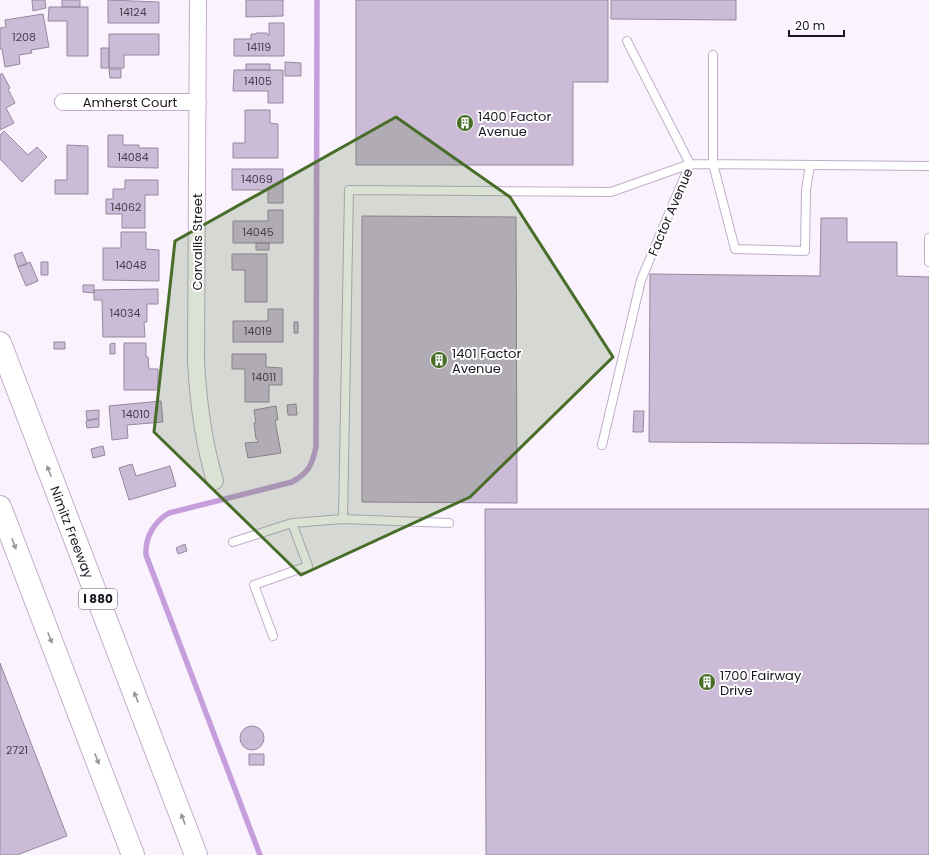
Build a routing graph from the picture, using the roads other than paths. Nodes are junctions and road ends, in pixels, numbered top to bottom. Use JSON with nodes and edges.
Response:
{"nodes":[{"id":1,"x":198,"y":0,"type":"edge"},
{"id":2,"x":626,"y":41,"type":"dead end"},
{"id":3,"x":713,"y":55,"type":"dead end"},
{"id":4,"x":63,"y":102,"type":"dead end"},
{"id":5,"x":198,"y":102,"type":"junction"},
{"id":6,"x":690,"y":164,"type":"junction"},
{"id":7,"x":713,"y":164,"type":"junction"},
{"id":8,"x":810,"y":165,"type":"junction"},
{"id":9,"x":929,"y":166,"type":"edge"},
{"id":10,"x":929,"y":238,"type":"edge"},
{"id":11,"x":929,"y":262,"type":"edge"},
{"id":12,"x":0,"y":343,"type":"edge"},
{"id":13,"x":602,"y":445,"type":"dead end"},
{"id":14,"x":215,"y":481,"type":"dead end"},
{"id":15,"x":0,"y":507,"type":"edge"},
{"id":16,"x":342,"y":519,"type":"junction"},
{"id":17,"x":292,"y":523,"type":"junction"},
{"id":18,"x":449,"y":523,"type":"dead end"},
{"id":19,"x":233,"y":542,"type":"dead end"},
{"id":20,"x":273,"y":636,"type":"dead end"},
{"id":21,"x":133,"y":855,"type":"edge"},
{"id":22,"x":196,"y":855,"type":"edge"}],
"edges":[{"from":1,"to":5,"type":"street","name":"Corvallis Street"},
{"from":2,"to":6,"type":"lane"},
{"from":3,"to":7,"type":"lane"},
{"from":4,"to":5,"type":"street","name":"Amherst Court"},
{"from":5,"to":14,"type":"street","name":"Corvallis Street"},
{"from":6,"to":7,"type":"lane","name":"Factor Avenue"},
{"from":6,"to":13,"type":"lane","name":"Factor Avenue"},
{"from":6,"to":16,"type":"lane"},
{"from":7,"to":8,"type":"lane","name":"Factor Avenue"},
{"from":7,"to":8,"type":"lane"},
{"from":8,"to":9,"type":"lane","name":"Factor Avenue"},
{"from":10,"to":11,"type":"lane"},
{"from":22,"to":12,"type":"highway","name":"Nimitz Freeway","number":"I 880","one_way":true},
{"from":15,"to":21,"type":"highway","one_way":true},
{"from":16,"to":17,"type":"lane"},
{"from":16,"to":18,"type":"lane"},
{"from":17,"to":19,"type":"lane"},
{"from":17,"to":20,"type":"lane"}]}
